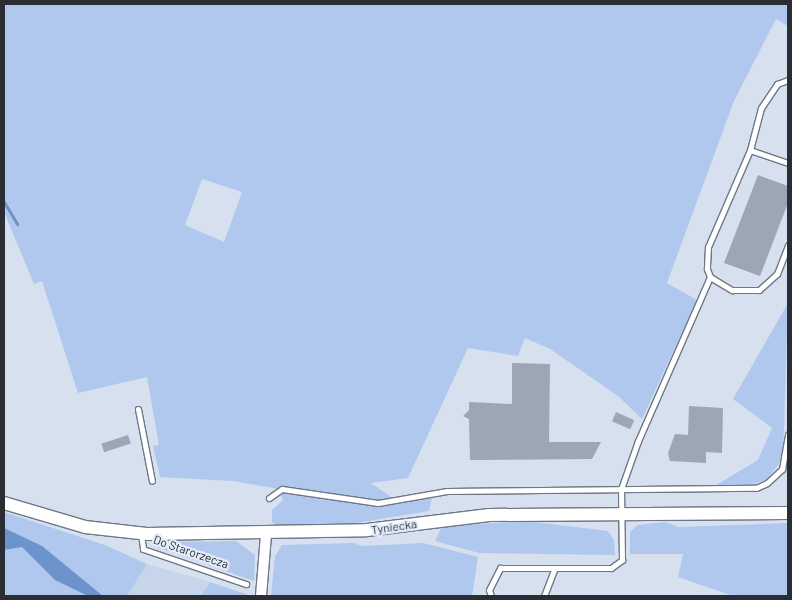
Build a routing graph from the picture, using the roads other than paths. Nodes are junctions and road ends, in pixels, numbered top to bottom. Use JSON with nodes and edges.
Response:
{"nodes":[{"id":1,"x":788,"y":80,"type":"edge"},
{"id":2,"x":750,"y":150,"type":"junction"},
{"id":3,"x":788,"y":163,"type":"edge"},
{"id":4,"x":788,"y":245,"type":"edge"},
{"id":5,"x":710,"y":277,"type":"junction"},
{"id":6,"x":138,"y":409,"type":"dead end"},
{"id":7,"x":788,"y":435,"type":"edge"},
{"id":8,"x":152,"y":481,"type":"dead end"},
{"id":9,"x":621,"y":489,"type":"junction"},
{"id":10,"x":269,"y":498,"type":"dead end"},
{"id":11,"x":4,"y":503,"type":"edge"},
{"id":12,"x":622,"y":512,"type":"junction"},
{"id":13,"x":788,"y":513,"type":"edge"},
{"id":14,"x":141,"y":534,"type":"junction"},
{"id":15,"x":266,"y":535,"type":"junction"},
{"id":16,"x":555,"y":568,"type":"junction"},
{"id":17,"x":246,"y":584,"type":"dead end"},
{"id":18,"x":261,"y":596,"type":"edge"},
{"id":19,"x":491,"y":596,"type":"edge"},
{"id":20,"x":544,"y":596,"type":"edge"}],
"edges":[{"from":1,"to":2,"type":"lane"},
{"from":2,"to":3,"type":"lane"},
{"from":2,"to":5,"type":"lane"},
{"from":4,"to":5,"type":"lane"},
{"from":5,"to":9,"type":"lane"},
{"from":6,"to":8,"type":"lane"},
{"from":7,"to":9,"type":"lane"},
{"from":9,"to":10,"type":"lane"},
{"from":9,"to":12,"type":"lane"},
{"from":11,"to":14,"type":"street","name":"Tyniecka"},
{"from":12,"to":13,"type":"street","name":"Tyniecka"},
{"from":12,"to":15,"type":"street","name":"Tyniecka"},
{"from":12,"to":16,"type":"lane"},
{"from":14,"to":15,"type":"street","name":"Tyniecka"},
{"from":14,"to":17,"type":"lane","name":"Do Starorzecza"},
{"from":15,"to":18,"type":"street"},
{"from":16,"to":19,"type":"lane"},
{"from":16,"to":20,"type":"lane"}]}
